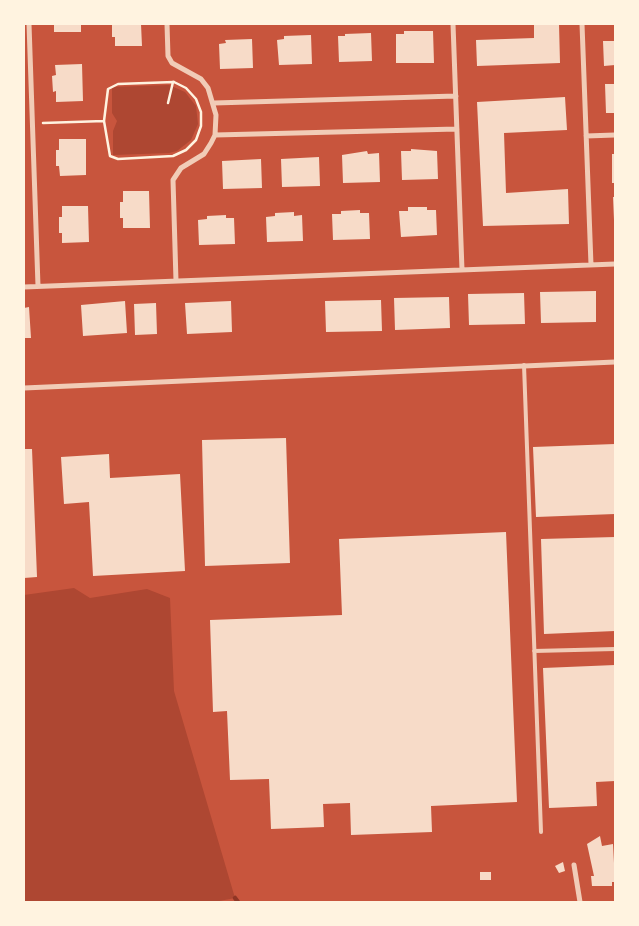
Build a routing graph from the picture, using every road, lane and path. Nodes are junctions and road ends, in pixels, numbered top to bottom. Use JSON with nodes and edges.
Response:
{"nodes":[{"id":1,"x":29,"y":24,"type":"edge"},
{"id":2,"x":166,"y":24,"type":"edge"},
{"id":3,"x":453,"y":24,"type":"edge"},
{"id":4,"x":582,"y":24,"type":"edge"},
{"id":5,"x":174,"y":82,"type":"junction"},
{"id":6,"x":456,"y":96,"type":"junction"},
{"id":7,"x":168,"y":103,"type":"dead end"},
{"id":8,"x":214,"y":103,"type":"junction"},
{"id":9,"x":104,"y":121,"type":"junction"},
{"id":10,"x":33,"y":123,"type":"junction"},
{"id":11,"x":457,"y":129,"type":"junction"},
{"id":12,"x":214,"y":134,"type":"junction"},
{"id":13,"x":615,"y":135,"type":"edge"},
{"id":14,"x":586,"y":136,"type":"junction"},
{"id":15,"x":615,"y":264,"type":"edge"},
{"id":16,"x":591,"y":265,"type":"junction"},
{"id":17,"x":462,"y":270,"type":"junction"},
{"id":18,"x":176,"y":281,"type":"junction"},
{"id":19,"x":38,"y":286,"type":"junction"},
{"id":20,"x":24,"y":287,"type":"edge"},
{"id":21,"x":615,"y":362,"type":"edge"},
{"id":22,"x":524,"y":365,"type":"junction"},
{"id":23,"x":24,"y":388,"type":"edge"},
{"id":24,"x":615,"y":649,"type":"edge"},
{"id":25,"x":534,"y":651,"type":"junction"},
{"id":26,"x":541,"y":832,"type":"dead end"},
{"id":27,"x":574,"y":865,"type":"dead end"},
{"id":28,"x":580,"y":902,"type":"edge"}],
"edges":[{"from":1,"to":10,"type":"street"},
{"from":2,"to":8,"type":"street"},
{"from":3,"to":6,"type":"street"},
{"from":4,"to":14,"type":"street"},
{"from":5,"to":7,"type":"path"},
{"from":5,"to":9,"type":"path"},
{"from":5,"to":9,"type":"path"},
{"from":6,"to":8,"type":"street"},
{"from":6,"to":11,"type":"street"},
{"from":8,"to":12,"type":"street"},
{"from":9,"to":10,"type":"path"},
{"from":10,"to":19,"type":"street"},
{"from":11,"to":12,"type":"street"},
{"from":11,"to":17,"type":"street"},
{"from":12,"to":18,"type":"street"},
{"from":13,"to":14,"type":"street"},
{"from":14,"to":16,"type":"street"},
{"from":15,"to":16,"type":"street"},
{"from":16,"to":17,"type":"street"},
{"from":17,"to":18,"type":"street"},
{"from":18,"to":19,"type":"street"},
{"from":19,"to":20,"type":"street"},
{"from":21,"to":22,"type":"street"},
{"from":22,"to":23,"type":"street"},
{"from":22,"to":25,"type":"lane"},
{"from":24,"to":25,"type":"lane"},
{"from":25,"to":26,"type":"lane"},
{"from":27,"to":28,"type":"street"}]}
